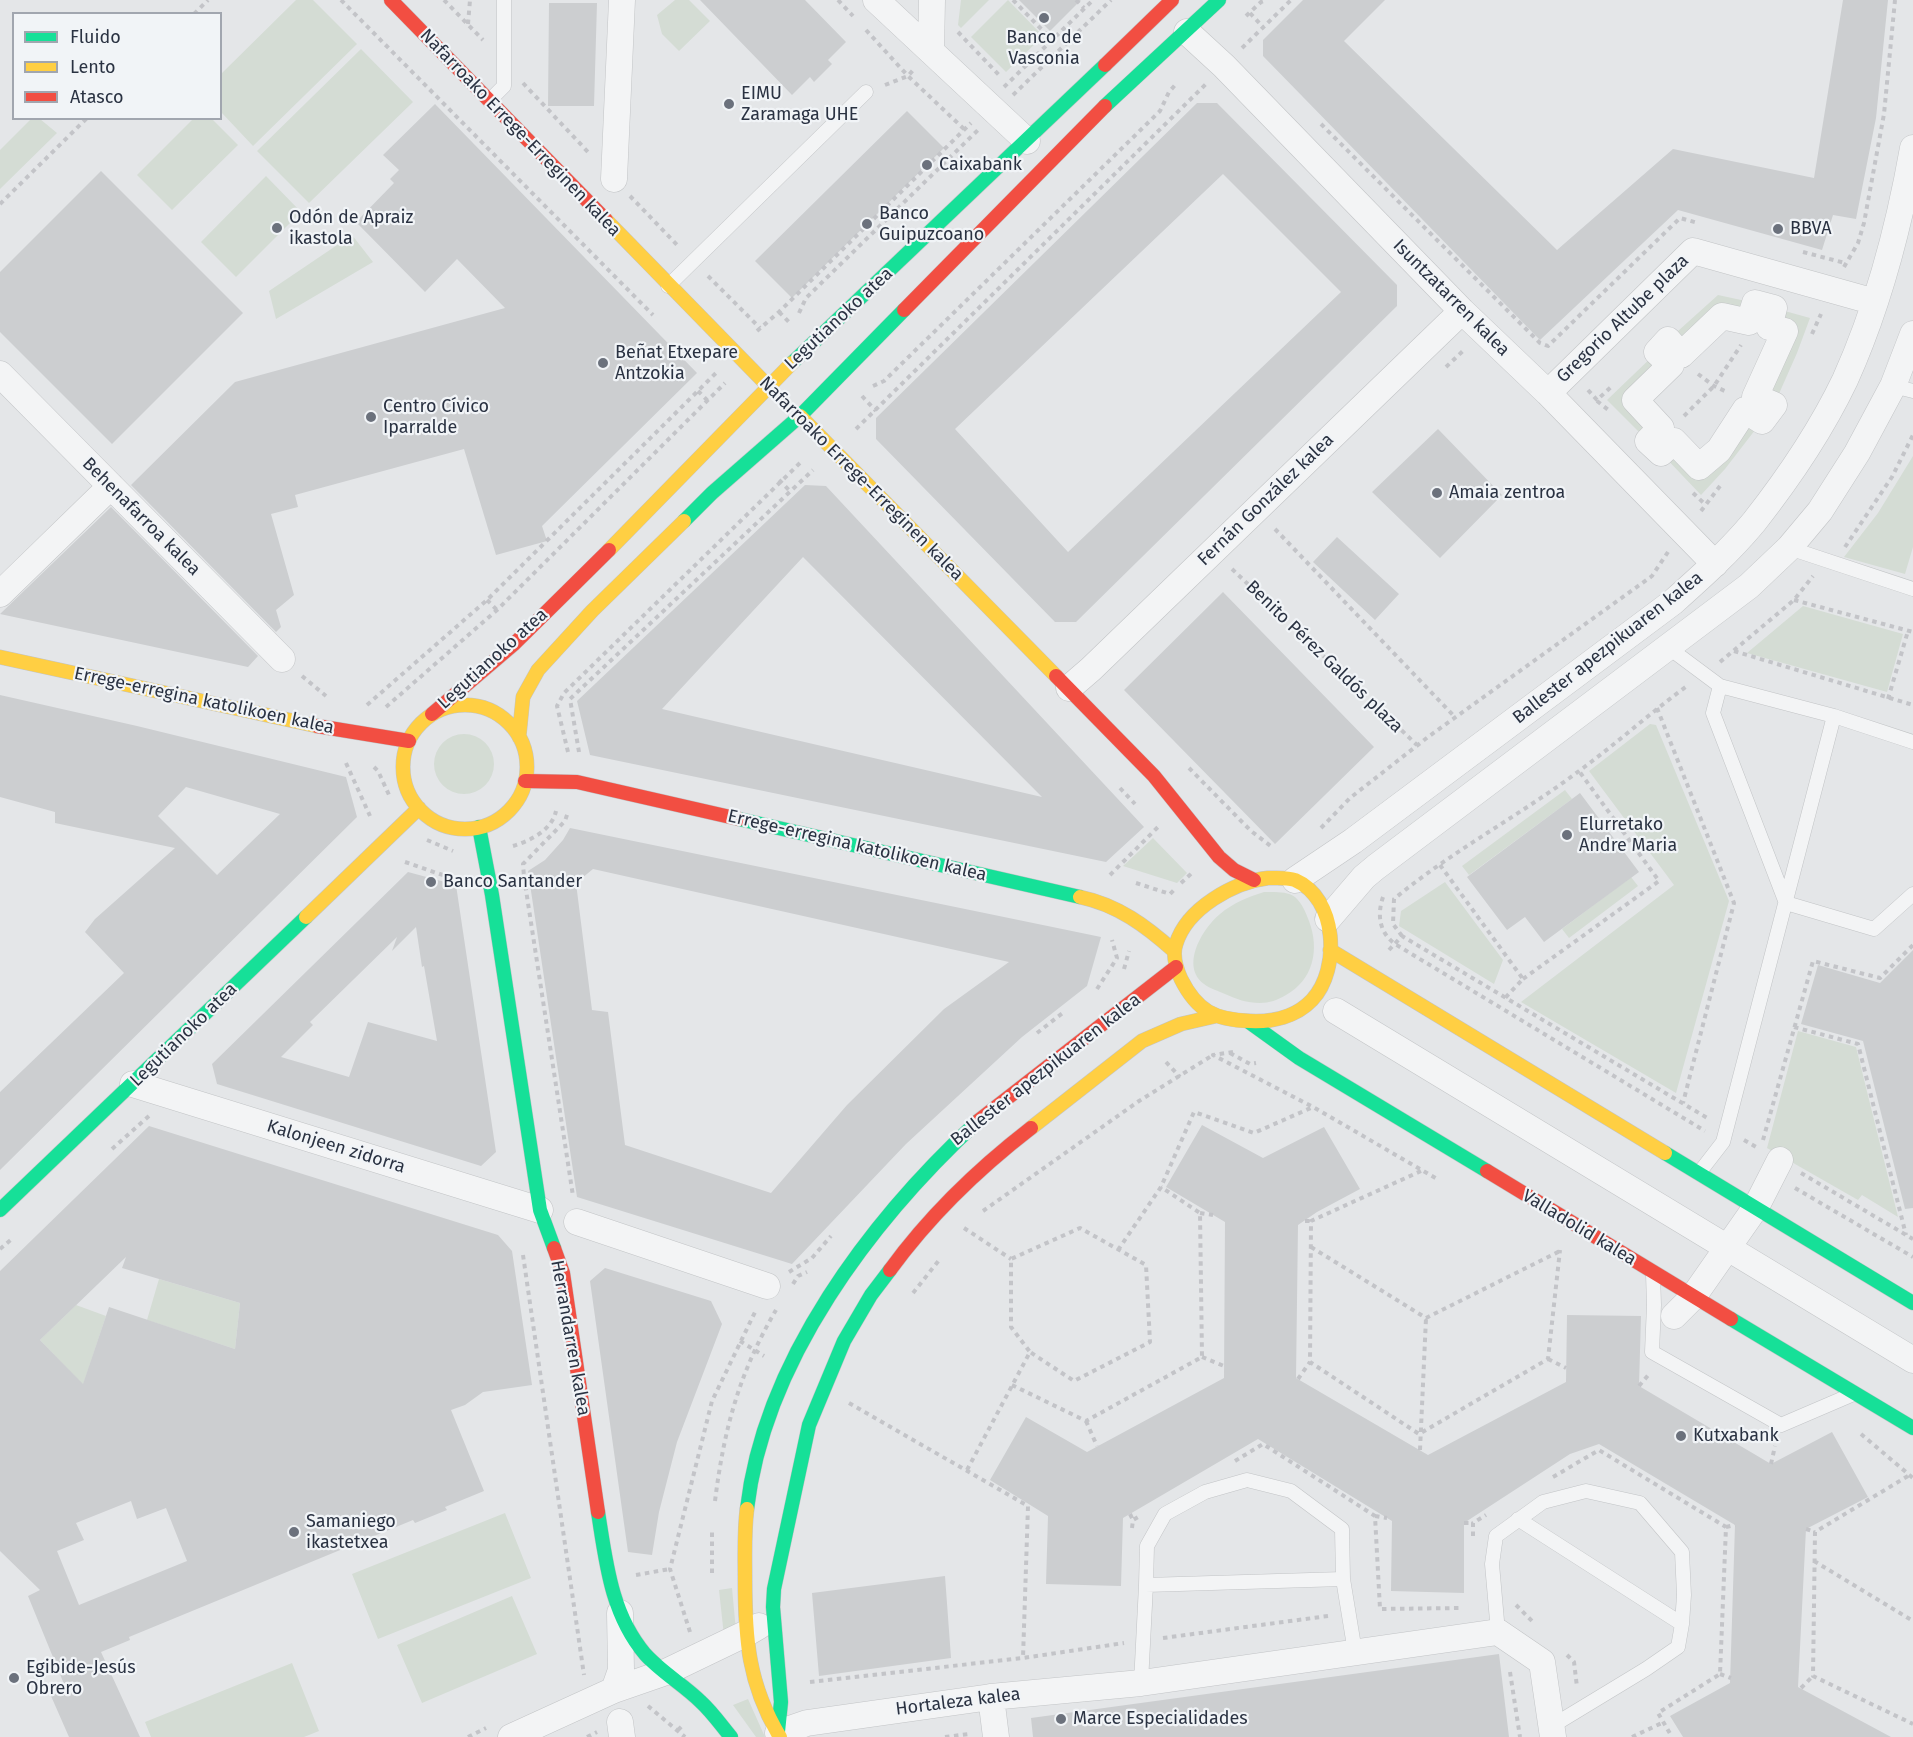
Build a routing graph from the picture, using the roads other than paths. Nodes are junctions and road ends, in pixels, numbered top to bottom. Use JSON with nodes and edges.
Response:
{"nodes":[{"id":1,"x":391,"y":0,"type":"edge"},
{"id":2,"x":504,"y":0,"type":"edge"},
{"id":3,"x":622,"y":0,"type":"edge"},
{"id":4,"x":876,"y":0,"type":"edge"},
{"id":5,"x":932,"y":0,"type":"edge"},
{"id":6,"x":1172,"y":0,"type":"edge"},
{"id":7,"x":1219,"y":0,"type":"edge"},
{"id":8,"x":1187,"y":32,"type":"junction"},
{"id":9,"x":931,"y":51,"type":"junction"},
{"id":10,"x":866,"y":92,"type":"road end"},
{"id":11,"x":489,"y":101,"type":"junction"},
{"id":12,"x":1028,"y":141,"type":"junction"},
{"id":13,"x":1913,"y":148,"type":"edge"},
{"id":14,"x":614,"y":179,"type":"road end"},
{"id":15,"x":668,"y":286,"type":"junction"},
{"id":16,"x":1875,"y":302,"type":"junction"},
{"id":17,"x":1462,"y":311,"type":"junction"},
{"id":18,"x":1913,"y":334,"type":"edge"},
{"id":19,"x":0,"y":374,"type":"edge"},
{"id":20,"x":1903,"y":388,"type":"edge"},
{"id":21,"x":773,"y":390,"type":"junction"},
{"id":22,"x":1548,"y":393,"type":"junction"},
{"id":23,"x":796,"y":412,"type":"junction"},
{"id":24,"x":1648,"y":441,"type":"joint"},
{"id":25,"x":103,"y":479,"type":"junction"},
{"id":26,"x":1789,"y":548,"type":"junction"},
{"id":27,"x":1715,"y":564,"type":"junction"},
{"id":28,"x":1913,"y":589,"type":"edge"},
{"id":29,"x":0,"y":594,"type":"edge"},
{"id":30,"x":1669,"y":648,"type":"junction"},
{"id":31,"x":0,"y":657,"type":"edge"},
{"id":32,"x":282,"y":659,"type":"road end"},
{"id":33,"x":1720,"y":686,"type":"junction"},
{"id":34,"x":1069,"y":688,"type":"junction"},
{"id":35,"x":432,"y":714,"type":"junction"},
{"id":36,"x":1834,"y":716,"type":"junction"},
{"id":37,"x":519,"y":737,"type":"junction"},
{"id":38,"x":409,"y":741,"type":"junction"},
{"id":39,"x":1913,"y":742,"type":"edge"},
{"id":40,"x":525,"y":781,"type":"junction"},
{"id":41,"x":418,"y":808,"type":"junction"},
{"id":42,"x":479,"y":827,"type":"junction"},
{"id":43,"x":1254,"y":880,"type":"junction"},
{"id":44,"x":1295,"y":880,"type":"junction"},
{"id":45,"x":1913,"y":894,"type":"edge"},
{"id":46,"x":1786,"y":903,"type":"junction"},
{"id":47,"x":1328,"y":919,"type":"junction"},
{"id":48,"x":1330,"y":950,"type":"junction"},
{"id":49,"x":1174,"y":951,"type":"junction"},
{"id":50,"x":1176,"y":967,"type":"junction"},
{"id":51,"x":1336,"y":1011,"type":"dead end"},
{"id":52,"x":1216,"y":1016,"type":"junction"},
{"id":53,"x":1249,"y":1022,"type":"junction"},
{"id":54,"x":133,"y":1084,"type":"junction"},
{"id":55,"x":1776,"y":1168,"type":"road end"},
{"id":56,"x":1699,"y":1173,"type":"junction"},
{"id":57,"x":1756,"y":1207,"type":"junction"},
{"id":58,"x":0,"y":1210,"type":"edge"},
{"id":59,"x":540,"y":1210,"type":"junction"},
{"id":60,"x":577,"y":1222,"type":"road end"},
{"id":61,"x":1727,"y":1248,"type":"junction"},
{"id":62,"x":1653,"y":1272,"type":"junction"},
{"id":63,"x":767,"y":1286,"type":"road end"},
{"id":64,"x":1693,"y":1297,"type":"junction"},
{"id":65,"x":1913,"y":1303,"type":"edge"},
{"id":66,"x":1674,"y":1316,"type":"dead end"},
{"id":67,"x":1913,"y":1360,"type":"edge"},
{"id":68,"x":1855,"y":1393,"type":"junction"},
{"id":69,"x":1913,"y":1428,"type":"edge"},
{"id":70,"x":1518,"y":1519,"type":"junction"},
{"id":71,"x":1343,"y":1579,"type":"junction"},
{"id":72,"x":1146,"y":1585,"type":"junction"},
{"id":73,"x":620,"y":1612,"type":"junction"},
{"id":74,"x":774,"y":1616,"type":"junction"},
{"id":75,"x":1682,"y":1624,"type":"junction"},
{"id":76,"x":1498,"y":1632,"type":"junction"},
{"id":77,"x":747,"y":1634,"type":"junction"},
{"id":78,"x":1354,"y":1652,"type":"junction"},
{"id":79,"x":666,"y":1672,"type":"junction"},
{"id":80,"x":1141,"y":1683,"type":"junction"},
{"id":81,"x":614,"y":1690,"type":"junction"},
{"id":82,"x":991,"y":1697,"type":"junction"},
{"id":83,"x":1553,"y":1732,"type":"edge"},
{"id":84,"x":779,"y":1736,"type":"edge"},
{"id":85,"x":511,"y":1737,"type":"edge"},
{"id":86,"x":730,"y":1737,"type":"edge"},
{"id":87,"x":996,"y":1737,"type":"edge"}],
"edges":[{"from":1,"to":11,"type":"main road","name":"Nafarroako Errege-Erreginen kalea"},
{"from":2,"to":11,"type":"lane"},
{"from":3,"to":14,"type":"street"},
{"from":4,"to":9,"type":"street"},
{"from":5,"to":9,"type":"street"},
{"from":6,"to":12,"type":"main road","name":"Legutianoko atea"},
{"from":7,"to":8,"type":"main road","name":"Legutianoko atea"},
{"from":8,"to":17,"type":"street","name":"Isuntzatarren kalea"},
{"from":8,"to":23,"type":"main road","name":"Legutianoko atea"},
{"from":9,"to":12,"type":"street"},
{"from":10,"to":15,"type":"lane"},
{"from":11,"to":15,"type":"main road","name":"Nafarroako Errege-Erreginen kalea"},
{"from":12,"to":21,"type":"main road","name":"Legutianoko atea"},
{"from":13,"to":16,"type":"street","name":"Ballester apezpikuaren kalea"},
{"from":15,"to":21,"type":"main road","name":"Nafarroako Errege-Erreginen kalea"},
{"from":16,"to":22,"type":"street","name":"Gregorio Altube plaza"},
{"from":16,"to":27,"type":"street","name":"Ballester apezpikuaren kalea"},
{"from":17,"to":22,"type":"street","name":"Isuntzatarren kalea"},
{"from":17,"to":34,"type":"street","name":"Fernán González kalea"},
{"from":18,"to":20,"type":"street","name":"Ballester apezpikuaren kalea"},
{"from":19,"to":25,"type":"street","name":"Behenafarroa kalea"},
{"from":20,"to":26,"type":"street","name":"Ballester apezpikuaren kalea"},
{"from":21,"to":35,"type":"main road","name":"Legutianoko atea"},
{"from":22,"to":27,"type":"street","name":"Isuntzatarren kalea"},
{"from":23,"to":34,"type":"main road","name":"Nafarroako Errege-Erreginen kalea"},
{"from":23,"to":37,"type":"main road","name":"Legutianoko atea"},
{"from":24,"to":24,"type":"street"},
{"from":25,"to":29,"type":"street"},
{"from":25,"to":32,"type":"street","name":"Behenafarroa kalea"},
{"from":26,"to":28,"type":"lane"},
{"from":26,"to":30,"type":"street","name":"Ballester apezpikuaren kalea"},
{"from":27,"to":44,"type":"street","name":"Ballester apezpikuaren kalea"},
{"from":30,"to":33,"type":"lane"},
{"from":30,"to":47,"type":"street","name":"Ballester apezpikuaren kalea"},
{"from":31,"to":38,"type":"main road","name":"Errege-erregina katolikoen kalea"},
{"from":33,"to":36,"type":"lane"},
{"from":33,"to":46,"type":"lane"},
{"from":34,"to":43,"type":"main road","name":"Nafarroako Errege-Erreginen kalea"},
{"from":35,"to":37,"type":"main road"},
{"from":35,"to":38,"type":"main road"},
{"from":36,"to":39,"type":"lane"},
{"from":36,"to":46,"type":"lane"},
{"from":37,"to":40,"type":"main road"},
{"from":38,"to":41,"type":"main road"},
{"from":40,"to":42,"type":"main road"},
{"from":40,"to":49,"type":"main road","name":"Errege-erregina katolikoen kalea"},
{"from":41,"to":42,"type":"main road"},
{"from":41,"to":54,"type":"main road","name":"Legutianoko atea"},
{"from":42,"to":59,"type":"main road","name":"Herrandarren kalea"},
{"from":43,"to":44,"type":"main road"},
{"from":43,"to":49,"type":"main road"},
{"from":44,"to":47,"type":"main road"},
{"from":45,"to":46,"type":"lane"},
{"from":46,"to":56,"type":"lane"},
{"from":47,"to":48,"type":"main road"},
{"from":48,"to":53,"type":"main road"},
{"from":48,"to":56,"type":"main road"},
{"from":49,"to":50,"type":"main road"},
{"from":50,"to":52,"type":"main road"},
{"from":50,"to":77,"type":"main road","name":"Ballester apezpikuaren kalea"},
{"from":51,"to":61,"type":"street"},
{"from":52,"to":53,"type":"main road"},
{"from":52,"to":74,"type":"main road","name":"Ballester apezpikuaren kalea"},
{"from":53,"to":62,"type":"main road","name":"Valladolid kalea"},
{"from":54,"to":58,"type":"main road","name":"Legutianoko atea"},
{"from":54,"to":59,"type":"street","name":"Kalonjeen zidorra"},
{"from":55,"to":57,"type":"street"},
{"from":56,"to":57,"type":"main road"},
{"from":57,"to":61,"type":"street"},
{"from":57,"to":65,"type":"main road"},
{"from":59,"to":73,"type":"main road","name":"Herrandarren kalea"},
{"from":60,"to":63,"type":"street"},
{"from":61,"to":64,"type":"street"},
{"from":61,"to":67,"type":"street"},
{"from":62,"to":64,"type":"main road","name":"Valladolid kalea"},
{"from":62,"to":68,"type":"lane"},
{"from":64,"to":66,"type":"street"},
{"from":64,"to":68,"type":"main road","name":"Valladolid kalea"},
{"from":68,"to":69,"type":"main road","name":"Valladolid kalea"},
{"from":70,"to":75,"type":"lane"},
{"from":70,"to":75,"type":"lane"},
{"from":70,"to":76,"type":"lane"},
{"from":71,"to":72,"type":"lane"},
{"from":71,"to":72,"type":"lane"},
{"from":71,"to":78,"type":"lane"},
{"from":72,"to":80,"type":"lane"},
{"from":73,"to":79,"type":"main road","name":"Herrandarren kalea"},
{"from":73,"to":81,"type":"street"},
{"from":74,"to":77,"type":"street"},
{"from":74,"to":84,"type":"main road","name":"Ballester apezpikuaren kalea"},
{"from":75,"to":83,"type":"lane"},
{"from":76,"to":78,"type":"street","name":"Hortaleza kalea"},
{"from":76,"to":83,"type":"street"},
{"from":77,"to":79,"type":"street"},
{"from":77,"to":84,"type":"main road"},
{"from":78,"to":80,"type":"street","name":"Hortaleza kalea"},
{"from":79,"to":81,"type":"street"},
{"from":79,"to":86,"type":"main road","name":"Herrandarren kalea"},
{"from":80,"to":82,"type":"street","name":"Hortaleza kalea"},
{"from":81,"to":85,"type":"street"},
{"from":82,"to":84,"type":"street","name":"Hortaleza kalea"},
{"from":82,"to":87,"type":"street"}]}
